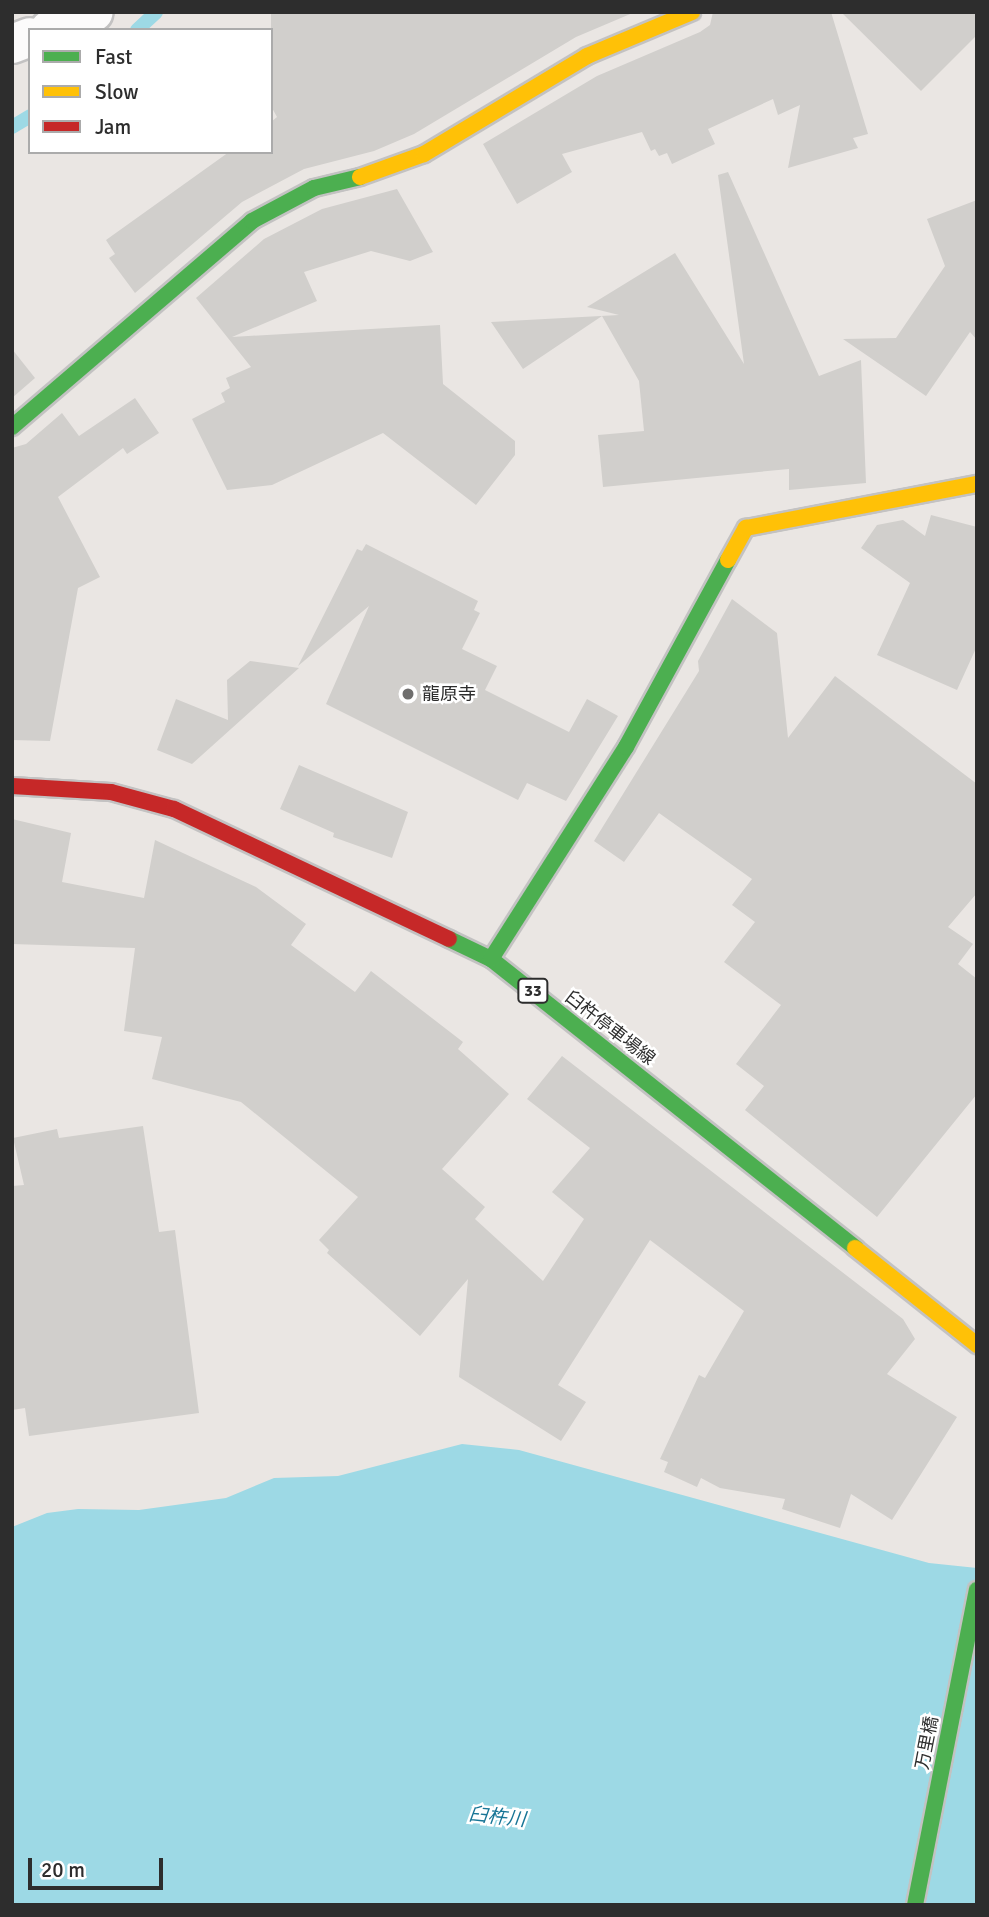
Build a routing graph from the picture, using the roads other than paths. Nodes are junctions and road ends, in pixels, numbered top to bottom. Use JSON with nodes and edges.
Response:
{"nodes":[{"id":1,"x":94,"y":12,"type":"edge"},
{"id":2,"x":692,"y":12,"type":"edge"},
{"id":3,"x":54,"y":28,"type":"edge"},
{"id":4,"x":12,"y":427,"type":"edge"},
{"id":5,"x":977,"y":484,"type":"edge"},
{"id":6,"x":12,"y":786,"type":"edge"},
{"id":7,"x":492,"y":958,"type":"junction"},
{"id":8,"x":977,"y":1345,"type":"edge"},
{"id":9,"x":977,"y":1590,"type":"edge"},
{"id":10,"x":915,"y":1905,"type":"edge"}],
"edges":[{"from":1,"to":3,"type":"street"},
{"from":2,"to":4,"type":"street"},
{"from":5,"to":7,"type":"street"},
{"from":6,"to":7,"type":"street","name":"臼杵停車場線","number":"33"},
{"from":7,"to":8,"type":"street","name":"臼杵停車場線","number":"33"},
{"from":9,"to":10,"type":"street","name":"万里橋"}]}
